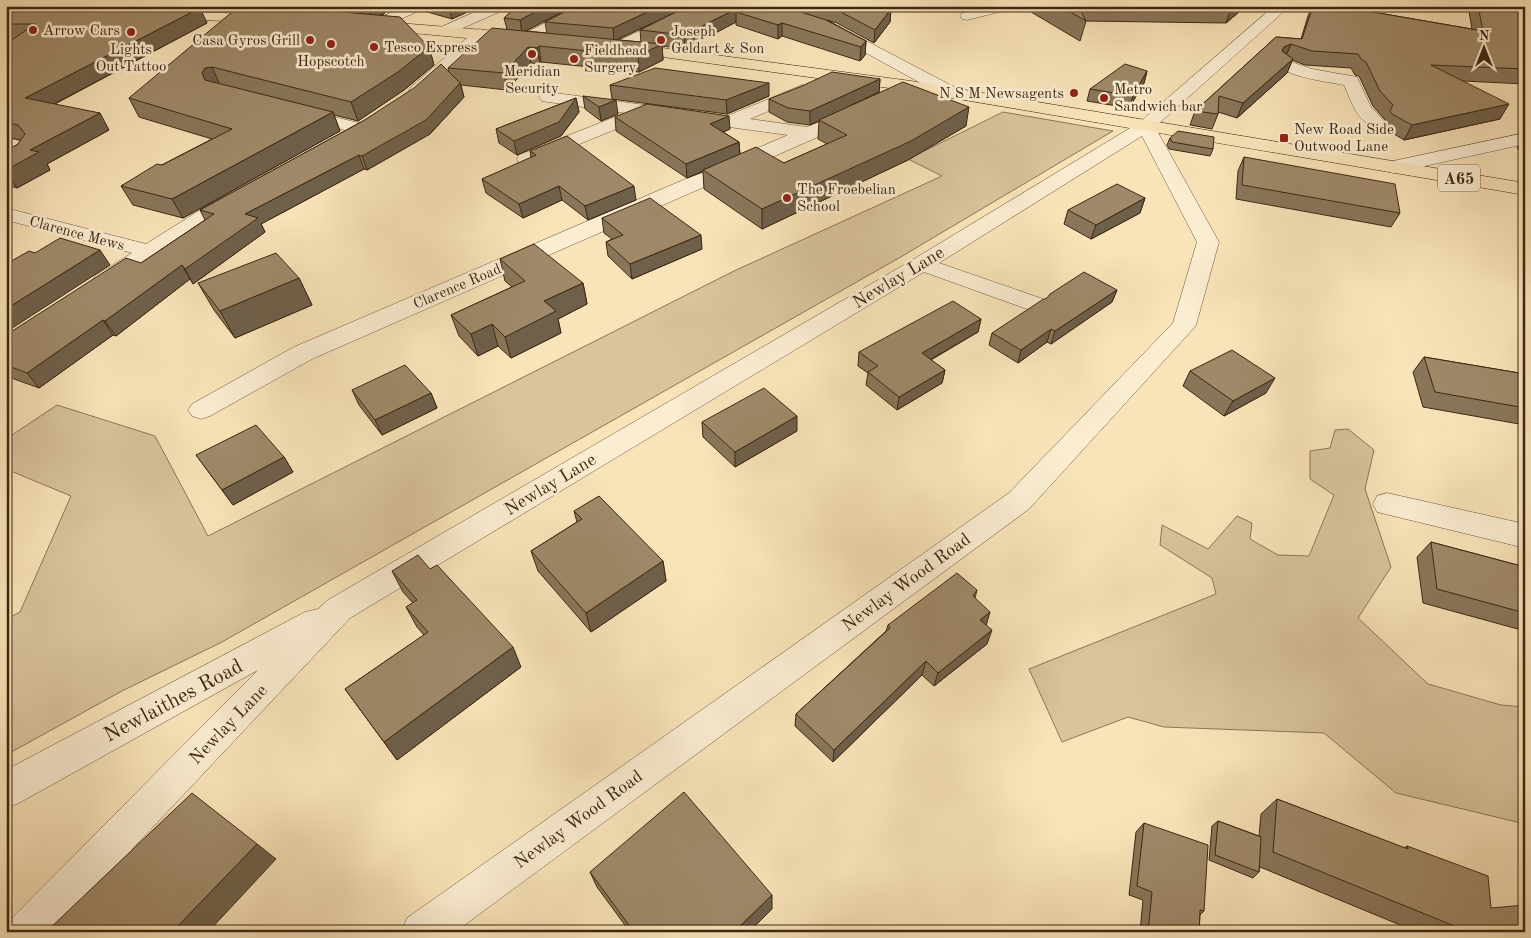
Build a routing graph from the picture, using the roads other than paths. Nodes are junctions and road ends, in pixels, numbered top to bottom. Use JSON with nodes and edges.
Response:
{"nodes":[{"id":1,"x":183,"y":6,"type":"edge"},
{"id":2,"x":418,"y":6,"type":"edge"},
{"id":3,"x":500,"y":6,"type":"edge"},
{"id":4,"x":589,"y":6,"type":"edge"},
{"id":5,"x":760,"y":6,"type":"edge"},
{"id":6,"x":1006,"y":6,"type":"edge"},
{"id":7,"x":1282,"y":6,"type":"edge"},
{"id":8,"x":155,"y":16,"type":"joint"},
{"id":9,"x":967,"y":16,"type":"dead end"},
{"id":10,"x":277,"y":19,"type":"edge"},
{"id":11,"x":674,"y":19,"type":"edge"},
{"id":12,"x":356,"y":24,"type":"edge"},
{"id":13,"x":374,"y":26,"type":"junction"},
{"id":14,"x":444,"y":30,"type":"junction"},
{"id":15,"x":480,"y":34,"type":"junction"},
{"id":16,"x":527,"y":38,"type":"junction"},
{"id":17,"x":557,"y":41,"type":"edge"},
{"id":18,"x":596,"y":46,"type":"edge"},
{"id":19,"x":616,"y":48,"type":"junction"},
{"id":20,"x":1286,"y":64,"type":"edge"},
{"id":21,"x":836,"y":76,"type":"junction"},
{"id":22,"x":911,"y":86,"type":"junction"},
{"id":23,"x":952,"y":93,"type":"junction"},
{"id":24,"x":548,"y":97,"type":"dead end"},
{"id":25,"x":404,"y":101,"type":"edge"},
{"id":26,"x":290,"y":110,"type":"edge"},
{"id":27,"x":646,"y":110,"type":"junction"},
{"id":28,"x":1375,"y":121,"type":"dead end"},
{"id":29,"x":728,"y":122,"type":"junction"},
{"id":30,"x":1146,"y":126,"type":"junction"},
{"id":31,"x":812,"y":133,"type":"junction"},
{"id":32,"x":1525,"y":138,"type":"edge"},
{"id":33,"x":335,"y":143,"type":"edge"},
{"id":34,"x":6,"y":144,"type":"edge"},
{"id":35,"x":526,"y":159,"type":"edge"},
{"id":36,"x":6,"y":166,"type":"edge"},
{"id":37,"x":1393,"y":167,"type":"junction"},
{"id":38,"x":1525,"y":189,"type":"edge"},
{"id":39,"x":249,"y":190,"type":"edge"},
{"id":40,"x":6,"y":214,"type":"edge"},
{"id":41,"x":148,"y":251,"type":"junction"},
{"id":42,"x":922,"y":264,"type":"junction"},
{"id":43,"x":85,"y":293,"type":"edge"},
{"id":44,"x":1034,"y":304,"type":"edge"},
{"id":45,"x":201,"y":410,"type":"dead end"},
{"id":46,"x":1387,"y":504,"type":"dead end"},
{"id":47,"x":1525,"y":536,"type":"edge"},
{"id":48,"x":339,"y":610,"type":"junction"},
{"id":49,"x":6,"y":790,"type":"edge"},
{"id":50,"x":26,"y":932,"type":"edge"},
{"id":51,"x":421,"y":932,"type":"edge"}],
"edges":[{"from":1,"to":8,"type":"street"},
{"from":2,"to":13,"type":"street"},
{"from":3,"to":14,"type":"street"},
{"from":4,"to":16,"type":"street"},
{"from":5,"to":23,"type":"street"},
{"from":6,"to":9,"type":"street"},
{"from":7,"to":30,"type":"street","name":"Newlay Lane"},
{"from":8,"to":10,"type":"main road"},
{"from":11,"to":19,"type":"street"},
{"from":12,"to":13,"type":"main road"},
{"from":13,"to":14,"type":"main road"},
{"from":14,"to":15,"type":"main road"},
{"from":15,"to":16,"type":"main road"},
{"from":15,"to":25,"type":"street"},
{"from":16,"to":17,"type":"main road"},
{"from":18,"to":19,"type":"main road","number":"A65"},
{"from":19,"to":21,"type":"main road","number":"A65"},
{"from":20,"to":28,"type":"street"},
{"from":21,"to":22,"type":"main road","number":"A65"},
{"from":21,"to":29,"type":"street"},
{"from":22,"to":23,"type":"main road","number":"A65"},
{"from":22,"to":31,"type":"street","name":"Clarence Road"},
{"from":23,"to":30,"type":"main road","number":"A65"},
{"from":24,"to":27,"type":"street"},
{"from":26,"to":33,"type":"street"},
{"from":27,"to":29,"type":"street"},
{"from":27,"to":35,"type":"street"},
{"from":29,"to":31,"type":"street"},
{"from":30,"to":37,"type":"main road","number":"A65"},
{"from":30,"to":42,"type":"street","name":"Newlay Lane"},
{"from":30,"to":51,"type":"street","name":"Newlay Wood Road"},
{"from":31,"to":45,"type":"street","name":"Clarence Road"},
{"from":32,"to":37,"type":"street"},
{"from":34,"to":36,"type":"street"},
{"from":37,"to":38,"type":"main road","number":"A65"},
{"from":39,"to":41,"type":"street"},
{"from":40,"to":41,"type":"street","name":"Clarence Mews"},
{"from":41,"to":43,"type":"street"},
{"from":42,"to":44,"type":"street"},
{"from":42,"to":48,"type":"street","name":"Newlay Lane"},
{"from":46,"to":47,"type":"street"},
{"from":48,"to":49,"type":"street","name":"Newlaithes Road"},
{"from":48,"to":50,"type":"street","name":"Newlay Lane"}]}
